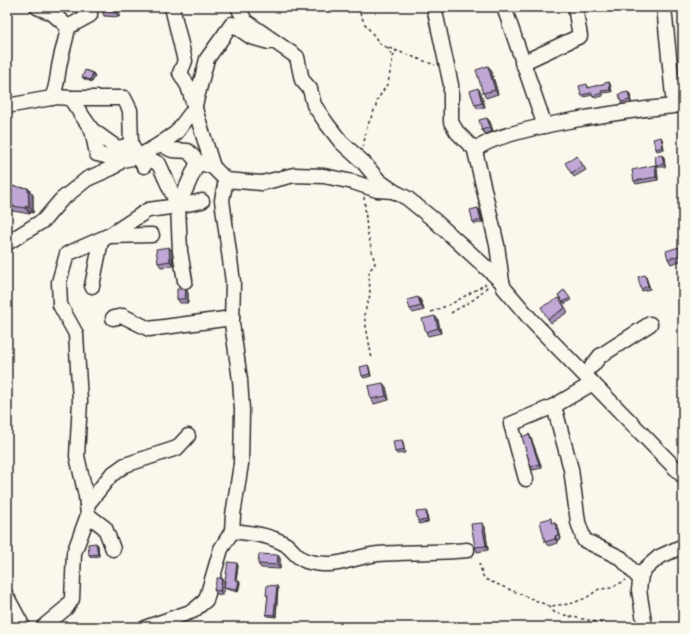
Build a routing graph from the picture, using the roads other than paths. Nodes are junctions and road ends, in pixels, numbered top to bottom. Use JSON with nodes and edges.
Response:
{"nodes":[{"id":1,"x":36,"y":7,"type":"edge"},
{"id":2,"x":90,"y":7,"type":"edge"},
{"id":3,"x":172,"y":7,"type":"edge"},
{"id":4,"x":238,"y":7,"type":"edge"},
{"id":5,"x":434,"y":7,"type":"edge"},
{"id":6,"x":504,"y":7,"type":"edge"},
{"id":7,"x":575,"y":7,"type":"edge"},
{"id":8,"x":664,"y":7,"type":"edge"},
{"id":9,"x":68,"y":27,"type":"junction"},
{"id":10,"x":281,"y":45,"type":"junction"},
{"id":11,"x":522,"y":63,"type":"junction"},
{"id":12,"x":52,"y":98,"type":"junction"},
{"id":13,"x":70,"y":98,"type":"junction"},
{"id":14,"x":7,"y":106,"type":"edge"},
{"id":15,"x":194,"y":109,"type":"junction"},
{"id":16,"x":545,"y":126,"type":"junction"},
{"id":17,"x":92,"y":130,"type":"junction"},
{"id":18,"x":160,"y":144,"type":"junction"},
{"id":19,"x":477,"y":148,"type":"junction"},
{"id":20,"x":139,"y":156,"type":"junction"},
{"id":21,"x":122,"y":160,"type":"junction"},
{"id":22,"x":198,"y":162,"type":"junction"},
{"id":23,"x":213,"y":167,"type":"junction"},
{"id":24,"x":226,"y":180,"type":"junction"},
{"id":25,"x":393,"y":191,"type":"junction"},
{"id":26,"x":202,"y":201,"type":"dead end"},
{"id":27,"x":178,"y":206,"type":"junction"},
{"id":28,"x":152,"y":235,"type":"dead end"},
{"id":29,"x":108,"y":236,"type":"junction"},
{"id":30,"x":7,"y":243,"type":"edge"},
{"id":31,"x":499,"y":280,"type":"junction"},
{"id":32,"x":185,"y":281,"type":"dead end"},
{"id":33,"x":92,"y":286,"type":"dead end"},
{"id":34,"x":113,"y":318,"type":"dead end"},
{"id":35,"x":232,"y":318,"type":"junction"},
{"id":36,"x":650,"y":324,"type":"dead end"},
{"id":37,"x":590,"y":376,"type":"junction"},
{"id":38,"x":554,"y":406,"type":"junction"},
{"id":39,"x":188,"y":436,"type":"dead end"},
{"id":40,"x":683,"y":476,"type":"edge"},
{"id":41,"x":526,"y":479,"type":"dead end"},
{"id":42,"x":87,"y":510,"type":"junction"},
{"id":43,"x":232,"y":531,"type":"junction"},
{"id":44,"x":683,"y":546,"type":"edge"},
{"id":45,"x":113,"y":549,"type":"dead end"},
{"id":46,"x":466,"y":550,"type":"dead end"},
{"id":47,"x":635,"y":574,"type":"junction"},
{"id":48,"x":7,"y":597,"type":"edge"},
{"id":49,"x":23,"y":627,"type":"edge"},
{"id":50,"x":43,"y":627,"type":"edge"},
{"id":51,"x":147,"y":627,"type":"edge"},
{"id":52,"x":645,"y":627,"type":"edge"}],
"edges":[{"from":1,"to":9,"type":"street"},
{"from":2,"to":9,"type":"street"},
{"from":3,"to":15,"type":"street"},
{"from":4,"to":10,"type":"street"},
{"from":5,"to":19,"type":"street"},
{"from":6,"to":11,"type":"street"},
{"from":7,"to":11,"type":"street"},
{"from":8,"to":16,"type":"street"},
{"from":9,"to":12,"type":"street"},
{"from":10,"to":15,"type":"street"},
{"from":10,"to":25,"type":"street"},
{"from":11,"to":16,"type":"street"},
{"from":12,"to":13,"type":"street"},
{"from":12,"to":14,"type":"street"},
{"from":13,"to":17,"type":"street"},
{"from":13,"to":20,"type":"street"},
{"from":15,"to":18,"type":"street"},
{"from":15,"to":23,"type":"street"},
{"from":16,"to":19,"type":"street"},
{"from":17,"to":20,"type":"street"},
{"from":17,"to":21,"type":"street"},
{"from":18,"to":20,"type":"street"},
{"from":18,"to":22,"type":"street"},
{"from":19,"to":31,"type":"street"},
{"from":20,"to":21,"type":"street"},
{"from":20,"to":27,"type":"street"},
{"from":21,"to":30,"type":"street"},
{"from":22,"to":23,"type":"street"},
{"from":22,"to":27,"type":"street"},
{"from":23,"to":24,"type":"street"},
{"from":24,"to":25,"type":"street"},
{"from":24,"to":35,"type":"street"},
{"from":25,"to":31,"type":"street"},
{"from":26,"to":27,"type":"street"},
{"from":27,"to":29,"type":"street"},
{"from":27,"to":32,"type":"street"},
{"from":28,"to":29,"type":"street"},
{"from":29,"to":33,"type":"street"},
{"from":29,"to":42,"type":"street"},
{"from":31,"to":37,"type":"street"},
{"from":34,"to":35,"type":"street"},
{"from":35,"to":43,"type":"street"},
{"from":36,"to":37,"type":"street"},
{"from":37,"to":38,"type":"street"},
{"from":37,"to":40,"type":"street"},
{"from":38,"to":41,"type":"street"},
{"from":38,"to":47,"type":"street"},
{"from":39,"to":42,"type":"street"},
{"from":42,"to":45,"type":"street"},
{"from":42,"to":50,"type":"street"},
{"from":43,"to":46,"type":"street"},
{"from":43,"to":51,"type":"street"},
{"from":44,"to":47,"type":"street"},
{"from":47,"to":52,"type":"street"},
{"from":48,"to":49,"type":"street"}]}
